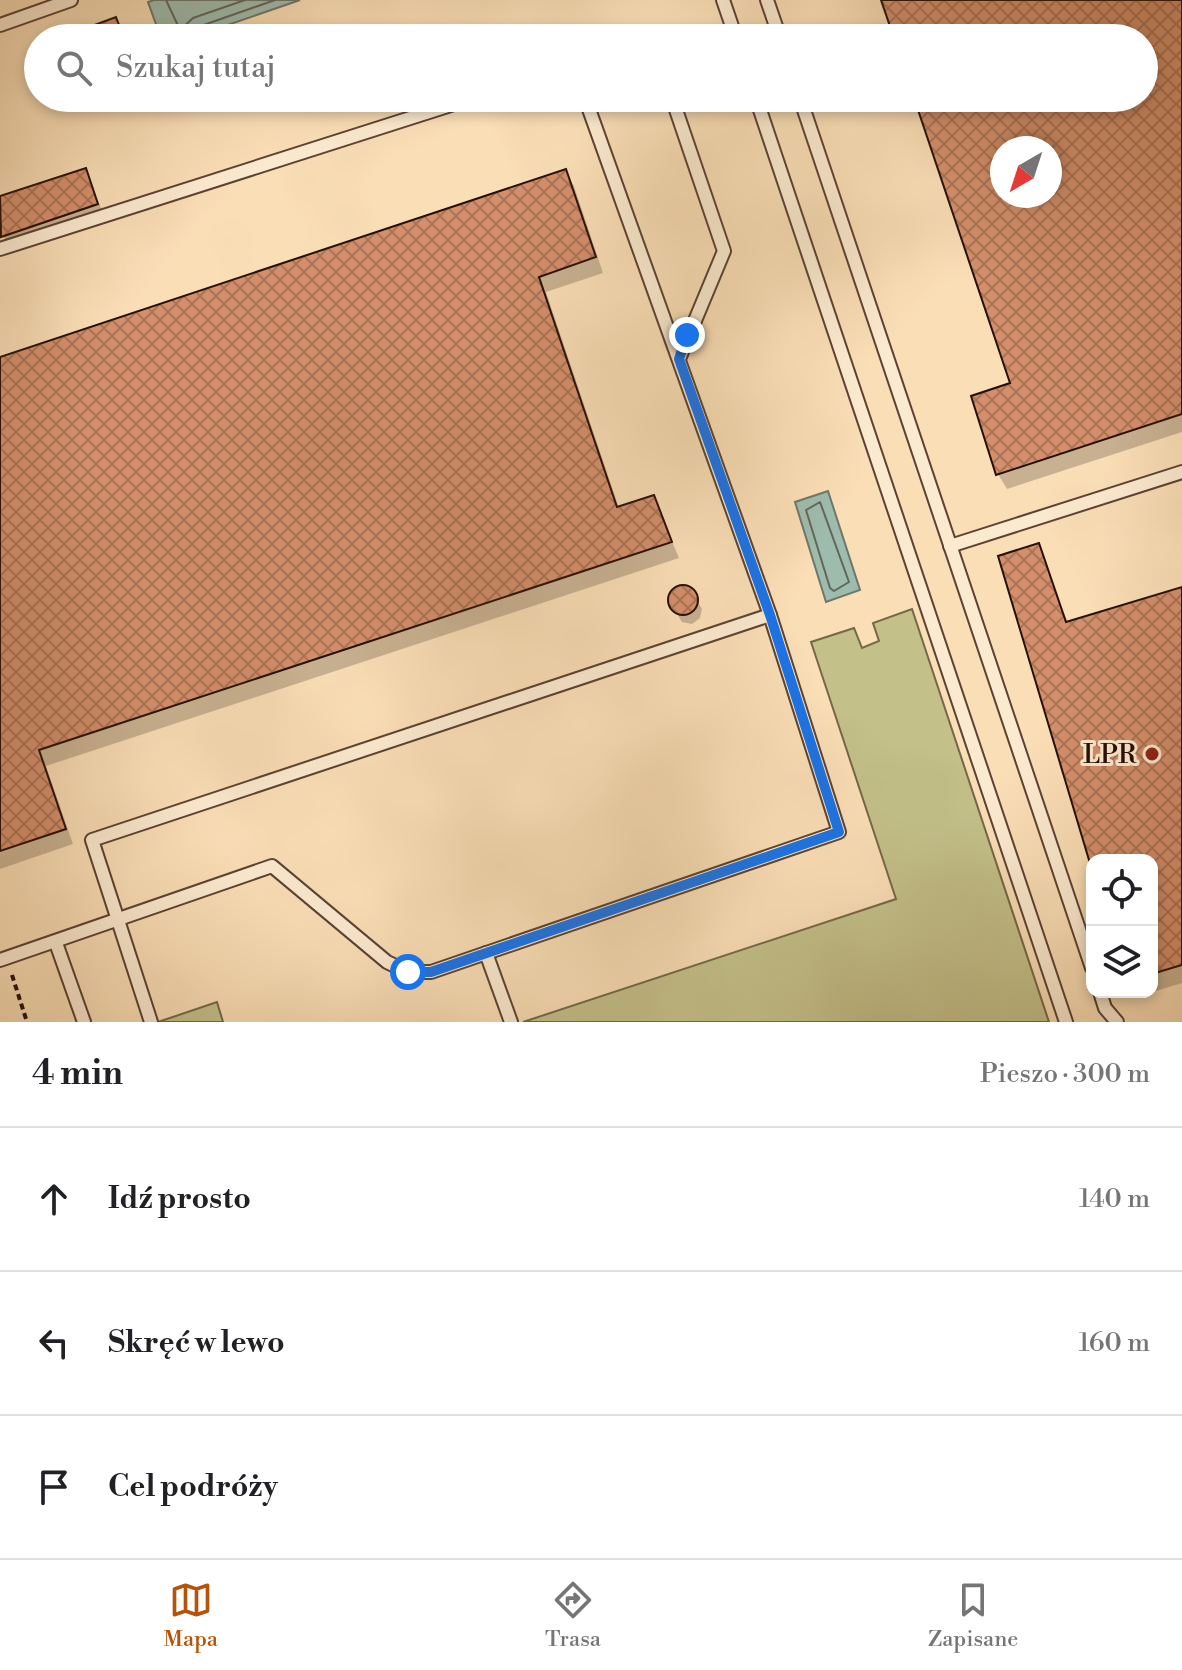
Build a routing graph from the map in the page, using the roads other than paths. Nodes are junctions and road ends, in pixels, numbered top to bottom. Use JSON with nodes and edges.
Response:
{"nodes":[{"id":1,"x":71,"y":0,"type":"edge"},
{"id":2,"x":723,"y":0,"type":"edge"},
{"id":3,"x":767,"y":0,"type":"edge"},
{"id":4,"x":731,"y":24,"type":"edge"},
{"id":5,"x":775,"y":24,"type":"edge"},
{"id":6,"x":0,"y":25,"type":"edge"},
{"id":7,"x":429,"y":112,"type":"edge"},
{"id":8,"x":590,"y":112,"type":"edge"},
{"id":9,"x":677,"y":112,"type":"edge"},
{"id":10,"x":761,"y":112,"type":"edge"},
{"id":11,"x":805,"y":112,"type":"edge"},
{"id":12,"x":0,"y":249,"type":"edge"},
{"id":13,"x":679,"y":359,"type":"junction"},
{"id":14,"x":1182,"y":472,"type":"edge"},
{"id":15,"x":950,"y":546,"type":"junction"},
{"id":16,"x":770,"y":615,"type":"junction"},
{"id":17,"x":117,"y":919,"type":"junction"},
{"id":18,"x":56,"y":943,"type":"junction"},
{"id":19,"x":1086,"y":950,"type":"edge"},
{"id":20,"x":486,"y":953,"type":"junction"},
{"id":21,"x":0,"y":960,"type":"edge"},
{"id":22,"x":1102,"y":998,"type":"edge"},
{"id":23,"x":84,"y":1022,"type":"edge"},
{"id":24,"x":151,"y":1022,"type":"edge"},
{"id":25,"x":511,"y":1022,"type":"edge"},
{"id":26,"x":1066,"y":1022,"type":"edge"},
{"id":27,"x":1117,"y":1022,"type":"edge"}],
"edges":[{"from":1,"to":6,"type":"lane"},
{"from":2,"to":4,"type":"lane"},
{"from":3,"to":5,"type":"lane"},
{"from":7,"to":12,"type":"lane"},
{"from":8,"to":13,"type":"lane"},
{"from":9,"to":13,"type":"lane"},
{"from":10,"to":26,"type":"lane"},
{"from":11,"to":15,"type":"lane"},
{"from":13,"to":16,"type":"lane"},
{"from":14,"to":15,"type":"lane"},
{"from":15,"to":19,"type":"lane"},
{"from":16,"to":17,"type":"lane"},
{"from":16,"to":20,"type":"lane"},
{"from":17,"to":18,"type":"lane"},
{"from":17,"to":20,"type":"lane"},
{"from":17,"to":24,"type":"lane"},
{"from":18,"to":21,"type":"lane"},
{"from":18,"to":23,"type":"lane"},
{"from":20,"to":25,"type":"lane"},
{"from":22,"to":27,"type":"lane"}]}
